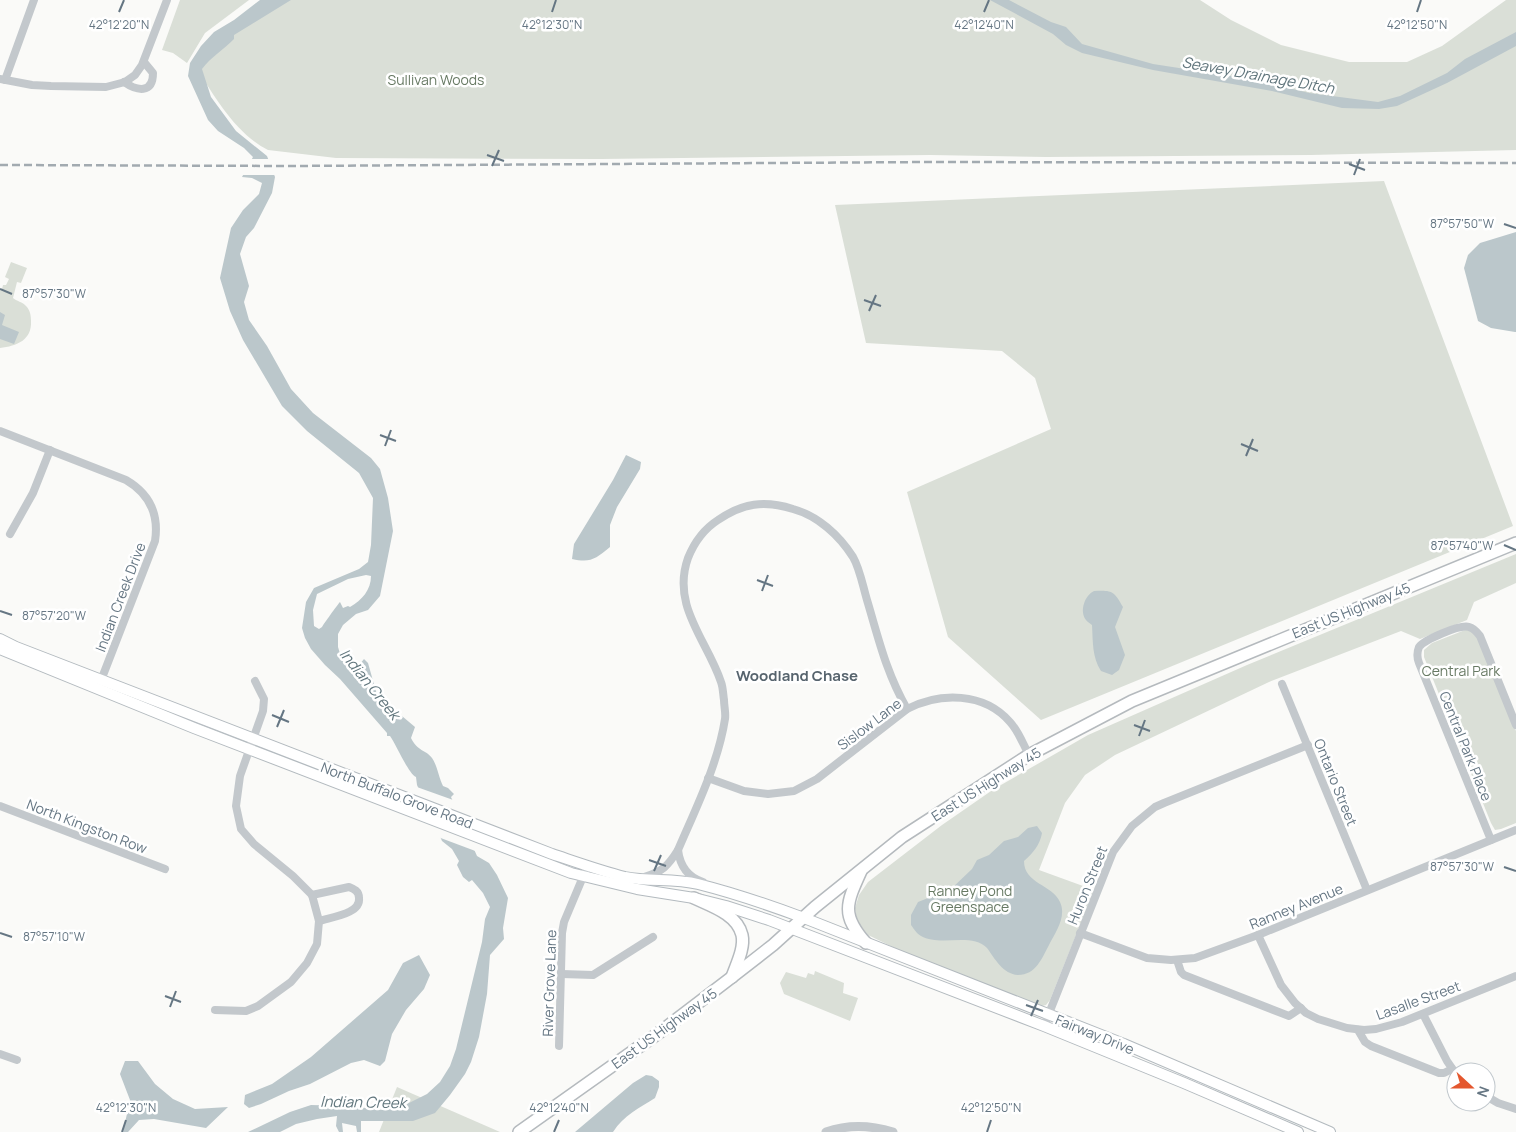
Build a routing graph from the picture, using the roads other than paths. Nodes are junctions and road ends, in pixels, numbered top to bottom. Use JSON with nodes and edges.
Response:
{"nodes":[{"id":1,"x":34,"y":0,"type":"edge"},
{"id":2,"x":167,"y":0,"type":"edge"},
{"id":3,"x":144,"y":62,"type":"junction"},
{"id":4,"x":2,"y":80,"type":"edge"},
{"id":5,"x":124,"y":82,"type":"junction"},
{"id":6,"x":0,"y":431,"type":"edge"},
{"id":7,"x":50,"y":450,"type":"junction"},
{"id":8,"x":10,"y":534,"type":"dead end"},
{"id":9,"x":1516,"y":543,"type":"edge"},
{"id":10,"x":0,"y":639,"type":"edge"},
{"id":11,"x":0,"y":649,"type":"edge"},
{"id":12,"x":255,"y":681,"type":"dead end"},
{"id":13,"x":1282,"y":684,"type":"dead end"},
{"id":14,"x":100,"y":685,"type":"junction"},
{"id":15,"x":907,"y":709,"type":"junction"},
{"id":16,"x":1516,"y":725,"type":"edge"},
{"id":17,"x":254,"y":739,"type":"junction"},
{"id":18,"x":1308,"y":745,"type":"junction"},
{"id":19,"x":250,"y":750,"type":"junction"},
{"id":20,"x":1029,"y":755,"type":"junction"},
{"id":21,"x":708,"y":778,"type":"junction"},
{"id":22,"x":0,"y":806,"type":"edge"},
{"id":23,"x":1516,"y":830,"type":"edge"},
{"id":24,"x":1491,"y":840,"type":"junction"},
{"id":25,"x":678,"y":850,"type":"junction"},
{"id":26,"x":588,"y":866,"type":"junction"},
{"id":27,"x":165,"y":869,"type":"dead end"},
{"id":28,"x":862,"y":869,"type":"junction"},
{"id":29,"x":583,"y":877,"type":"junction"},
{"id":30,"x":640,"y":879,"type":"junction"},
{"id":31,"x":1366,"y":890,"type":"junction"},
{"id":32,"x":312,"y":895,"type":"junction"},
{"id":33,"x":743,"y":897,"type":"junction"},
{"id":34,"x":694,"y":898,"type":"junction"},
{"id":35,"x":804,"y":918,"type":"junction"},
{"id":36,"x":319,"y":921,"type":"junction"},
{"id":37,"x":791,"y":929,"type":"junction"},
{"id":38,"x":1080,"y":933,"type":"junction"},
{"id":39,"x":1258,"y":935,"type":"junction"},
{"id":40,"x":653,"y":937,"type":"dead end"},
{"id":41,"x":866,"y":943,"type":"junction"},
{"id":42,"x":1177,"y":960,"type":"junction"},
{"id":43,"x":562,"y":974,"type":"junction"},
{"id":44,"x":1516,"y":976,"type":"edge"},
{"id":45,"x":732,"y":977,"type":"junction"},
{"id":46,"x":1301,"y":1008,"type":"junction"},
{"id":47,"x":216,"y":1010,"type":"dead end"},
{"id":48,"x":1423,"y":1014,"type":"junction"},
{"id":49,"x":1048,"y":1015,"type":"junction"},
{"id":50,"x":1044,"y":1026,"type":"junction"},
{"id":51,"x":1358,"y":1030,"type":"junction"},
{"id":52,"x":560,"y":1046,"type":"dead end"},
{"id":53,"x":0,"y":1054,"type":"edge"},
{"id":54,"x":17,"y":1060,"type":"dead end"},
{"id":55,"x":1449,"y":1062,"type":"edge"},
{"id":56,"x":1446,"y":1073,"type":"edge"},
{"id":57,"x":1496,"y":1102,"type":"edge"},
{"id":58,"x":1516,"y":1109,"type":"edge"},
{"id":59,"x":519,"y":1132,"type":"edge"},
{"id":60,"x":826,"y":1132,"type":"edge"},
{"id":61,"x":893,"y":1132,"type":"edge"},
{"id":62,"x":1298,"y":1132,"type":"edge"},
{"id":63,"x":1330,"y":1132,"type":"edge"}],
"edges":[{"from":1,"to":4,"type":"street"},
{"from":2,"to":3,"type":"street"},
{"from":3,"to":5,"type":"street"},
{"from":3,"to":5,"type":"street"},
{"from":4,"to":5,"type":"street"},
{"from":6,"to":7,"type":"street","name":"Indian Creek Drive"},
{"from":7,"to":8,"type":"street"},
{"from":7,"to":14,"type":"street","name":"Indian Creek Drive"},
{"from":9,"to":20,"type":"main road","name":"East US Highway 45"},
{"from":10,"to":14,"type":"main road","name":"North Buffalo Grove Road"},
{"from":11,"to":14,"type":"main road","name":"North Buffalo Grove Road"},
{"from":12,"to":17,"type":"street"},
{"from":13,"to":18,"type":"street","name":"Ontario Street"},
{"from":14,"to":17,"type":"main road","name":"North Buffalo Grove Road"},
{"from":14,"to":19,"type":"main road","name":"North Buffalo Grove Road"},
{"from":15,"to":20,"type":"street","name":"Sislow Lane"},
{"from":15,"to":21,"type":"street","name":"Sislow Lane"},
{"from":15,"to":21,"type":"street"},
{"from":16,"to":24,"type":"street","name":"Central Park Place"},
{"from":17,"to":19,"type":"street"},
{"from":17,"to":26,"type":"main road","name":"North Buffalo Grove Road"},
{"from":18,"to":31,"type":"street","name":"Ontario Street"},
{"from":18,"to":38,"type":"street","name":"Huron Street"},
{"from":19,"to":29,"type":"main road","name":"North Buffalo Grove Road"},
{"from":19,"to":32,"type":"street"},
{"from":20,"to":28,"type":"main road","name":"East US Highway 45"},
{"from":21,"to":25,"type":"street"},
{"from":22,"to":27,"type":"street","name":"North Kingston Row"},
{"from":23,"to":24,"type":"street","name":"Ranney Avenue"},
{"from":24,"to":31,"type":"street","name":"Ranney Avenue"},
{"from":25,"to":30,"type":"street"},
{"from":25,"to":33,"type":"street"},
{"from":26,"to":29,"type":"street","name":"River Grove Lane"},
{"from":26,"to":30,"type":"main road","name":"North Buffalo Grove Road"},
{"from":28,"to":35,"type":"main road","name":"East US Highway 45"},
{"from":28,"to":41,"type":"main road"},
{"from":29,"to":34,"type":"main road","name":"North Buffalo Grove Road"},
{"from":29,"to":43,"type":"street","name":"River Grove Lane"},
{"from":30,"to":33,"type":"main road","name":"North Buffalo Grove Road"},
{"from":31,"to":39,"type":"street","name":"Ranney Avenue"},
{"from":32,"to":36,"type":"street"},
{"from":32,"to":36,"type":"street"},
{"from":33,"to":35,"type":"main road","name":"North Buffalo Grove Road"},
{"from":34,"to":37,"type":"main road","name":"North Buffalo Grove Road"},
{"from":34,"to":45,"type":"main road"},
{"from":35,"to":37,"type":"main road","name":"East US Highway 45"},
{"from":35,"to":41,"type":"main road","name":"Fairway Drive"},
{"from":36,"to":47,"type":"street"},
{"from":37,"to":45,"type":"main road","name":"East US Highway 45"},
{"from":37,"to":50,"type":"main road","name":"Fairway Drive"},
{"from":38,"to":42,"type":"street","name":"Ranney Avenue"},
{"from":38,"to":49,"type":"street","name":"Huron Street"},
{"from":39,"to":42,"type":"street","name":"Ranney Avenue"},
{"from":39,"to":46,"type":"street","name":"Lasalle Street"},
{"from":40,"to":43,"type":"street"},
{"from":41,"to":49,"type":"main road","name":"Fairway Drive"},
{"from":42,"to":46,"type":"street"},
{"from":43,"to":52,"type":"street","name":"River Grove Lane"},
{"from":44,"to":48,"type":"street","name":"Lasalle Street"},
{"from":45,"to":59,"type":"main road","name":"East US Highway 45"},
{"from":46,"to":51,"type":"street","name":"Lasalle Street"},
{"from":48,"to":51,"type":"street","name":"Lasalle Street"},
{"from":48,"to":55,"type":"street"},
{"from":49,"to":50,"type":"street","name":"Huron Street"},
{"from":49,"to":63,"type":"main road","name":"Fairway Drive"},
{"from":50,"to":62,"type":"main road","name":"Fairway Drive"},
{"from":51,"to":56,"type":"street"},
{"from":53,"to":54,"type":"street"},
{"from":57,"to":58,"type":"street"},
{"from":60,"to":61,"type":"street"}]}
